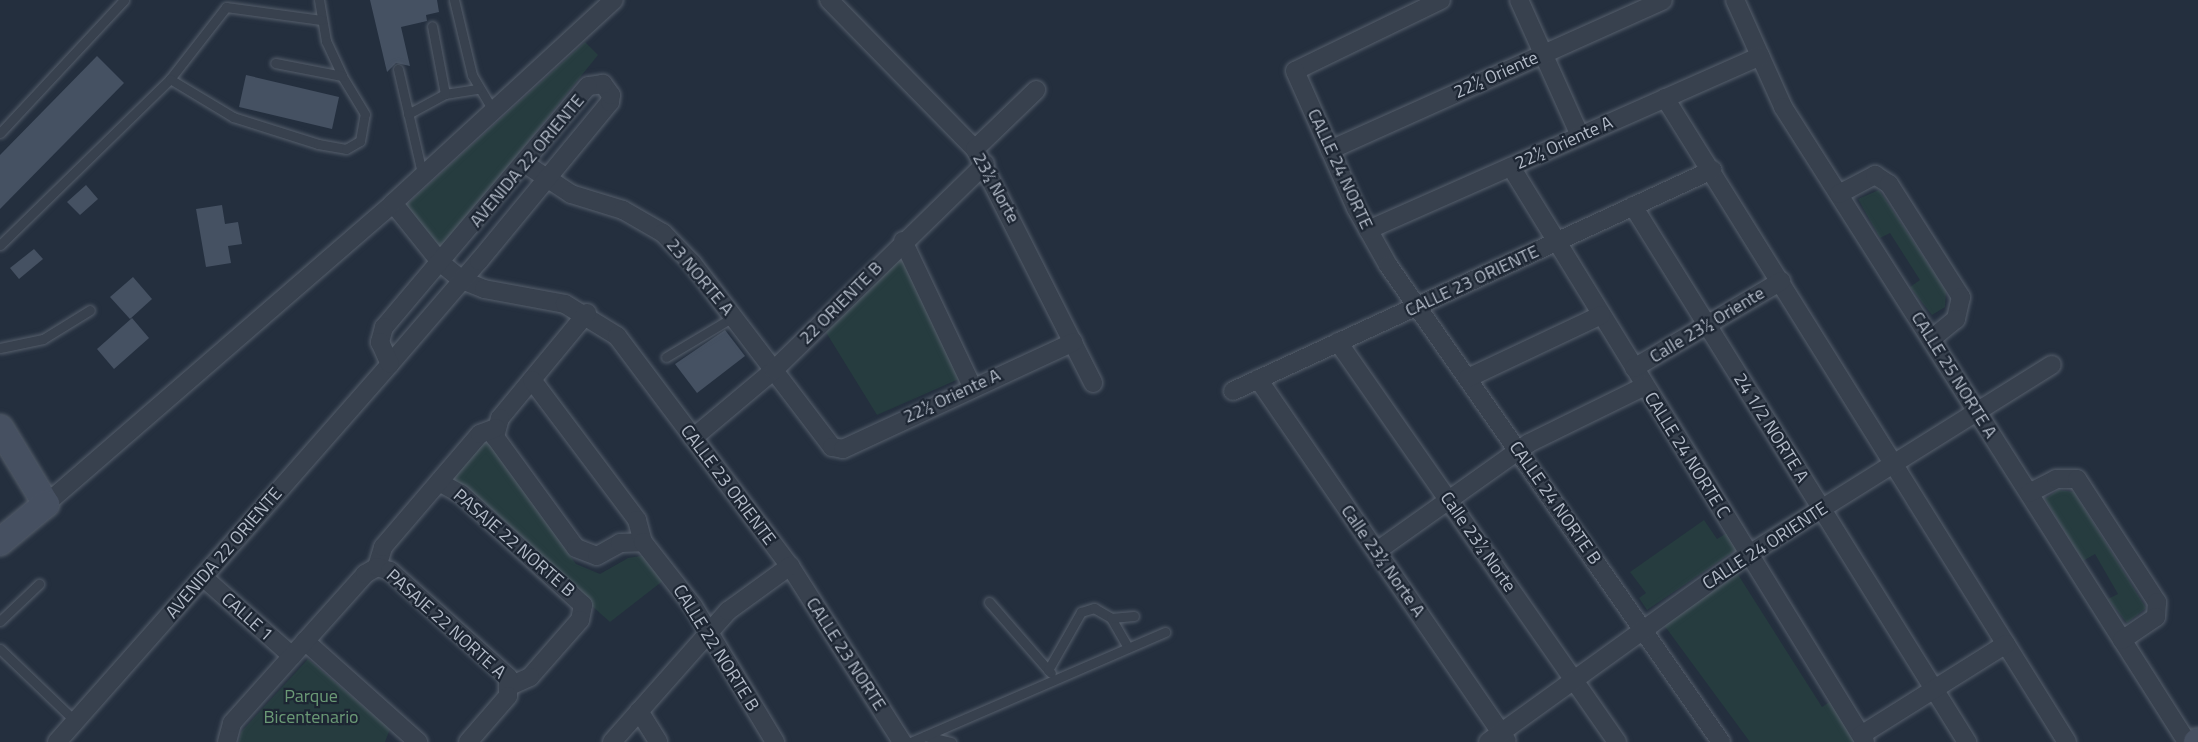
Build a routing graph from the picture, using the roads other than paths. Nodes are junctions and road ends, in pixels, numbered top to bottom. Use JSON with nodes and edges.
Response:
{"nodes":[{"id":1,"x":124,"y":0,"type":"edge"},
{"id":2,"x":319,"y":0,"type":"edge"},
{"id":3,"x":454,"y":0,"type":"edge"},
{"id":4,"x":614,"y":0,"type":"edge"},
{"id":5,"x":829,"y":0,"type":"edge"},
{"id":6,"x":1441,"y":0,"type":"edge"},
{"id":7,"x":1519,"y":0,"type":"edge"},
{"id":8,"x":1662,"y":0,"type":"edge"},
{"id":9,"x":1735,"y":0,"type":"edge"},
{"id":10,"x":228,"y":3,"type":"edge"},
{"id":11,"x":321,"y":20,"type":"junction"},
{"id":12,"x":432,"y":26,"type":"dead end"},
{"id":13,"x":1543,"y":54,"type":"junction"},
{"id":14,"x":1760,"y":56,"type":"junction"},
{"id":15,"x":275,"y":63,"type":"dead end"},
{"id":16,"x":398,"y":69,"type":"dead end"},
{"id":17,"x":342,"y":76,"type":"junction"},
{"id":18,"x":170,"y":79,"type":"junction"},
{"id":19,"x":478,"y":89,"type":"junction"},
{"id":20,"x":1036,"y":90,"type":"dead end"},
{"id":21,"x":445,"y":94,"type":"junction"},
{"id":22,"x":1665,"y":98,"type":"junction"},
{"id":23,"x":494,"y":112,"type":"junction"},
{"id":24,"x":408,"y":114,"type":"junction"},
{"id":25,"x":0,"y":133,"type":"edge"},
{"id":26,"x":1580,"y":136,"type":"junction"},
{"id":27,"x":1330,"y":150,"type":"junction"},
{"id":28,"x":980,"y":157,"type":"junction"},
{"id":29,"x":524,"y":163,"type":"junction"},
{"id":30,"x":1511,"y":167,"type":"junction"},
{"id":31,"x":1712,"y":170,"type":"junction"},
{"id":32,"x":423,"y":177,"type":"junction"},
{"id":33,"x":545,"y":180,"type":"junction"},
{"id":34,"x":1839,"y":194,"type":"junction"},
{"id":35,"x":393,"y":203,"type":"junction"},
{"id":36,"x":1633,"y":206,"type":"junction"},
{"id":37,"x":1368,"y":230,"type":"junction"},
{"id":38,"x":903,"y":241,"type":"junction"},
{"id":39,"x":1556,"y":242,"type":"junction"},
{"id":40,"x":0,"y":245,"type":"edge"},
{"id":41,"x":441,"y":263,"type":"junction"},
{"id":42,"x":1388,"y":265,"type":"joint"},
{"id":43,"x":462,"y":280,"type":"junction"},
{"id":44,"x":1781,"y":281,"type":"junction"},
{"id":45,"x":1417,"y":306,"type":"junction"},
{"id":46,"x":90,"y":310,"type":"dead end"},
{"id":47,"x":587,"y":313,"type":"junction"},
{"id":48,"x":1601,"y":315,"type":"junction"},
{"id":49,"x":735,"y":318,"type":"junction"},
{"id":50,"x":1707,"y":325,"type":"junction"},
{"id":51,"x":1931,"y":339,"type":"junction"},
{"id":52,"x":1073,"y":342,"type":"junction"},
{"id":53,"x":1338,"y":342,"type":"junction"},
{"id":54,"x":0,"y":348,"type":"edge"},
{"id":55,"x":666,"y":357,"type":"dead end"},
{"id":56,"x":390,"y":364,"type":"junction"},
{"id":57,"x":2052,"y":365,"type":"dead end"},
{"id":58,"x":1634,"y":368,"type":"junction"},
{"id":59,"x":774,"y":370,"type":"junction"},
{"id":60,"x":1468,"y":378,"type":"junction"},
{"id":61,"x":1258,"y":379,"type":"junction"},
{"id":62,"x":532,"y":380,"type":"junction"},
{"id":63,"x":1094,"y":383,"type":"dead end"},
{"id":64,"x":972,"y":386,"type":"junction"},
{"id":65,"x":1645,"y":386,"type":"junction"},
{"id":66,"x":1233,"y":391,"type":"dead end"},
{"id":67,"x":1978,"y":412,"type":"junction"},
{"id":68,"x":0,"y":428,"type":"edge"},
{"id":69,"x":496,"y":428,"type":"junction"},
{"id":70,"x":693,"y":438,"type":"junction"},
{"id":71,"x":832,"y":447,"type":"joint"},
{"id":72,"x":1518,"y":450,"type":"junction"},
{"id":73,"x":1894,"y":464,"type":"junction"},
{"id":74,"x":438,"y":482,"type":"junction"},
{"id":75,"x":2029,"y":493,"type":"junction"},
{"id":76,"x":1448,"y":500,"type":"junction"},
{"id":77,"x":46,"y":504,"type":"junction"},
{"id":78,"x":1822,"y":509,"type":"junction"},
{"id":79,"x":0,"y":542,"type":"edge"},
{"id":80,"x":643,"y":542,"type":"junction"},
{"id":81,"x":1377,"y":551,"type":"junction"},
{"id":82,"x":1749,"y":554,"type":"junction"},
{"id":83,"x":790,"y":566,"type":"junction"},
{"id":84,"x":377,"y":567,"type":"junction"},
{"id":85,"x":203,"y":577,"type":"junction"},
{"id":86,"x":39,"y":584,"type":"dead end"},
{"id":87,"x":989,"y":602,"type":"dead end"},
{"id":88,"x":1134,"y":616,"type":"dead end"},
{"id":89,"x":1111,"y":618,"type":"junction"},
{"id":90,"x":0,"y":621,"type":"edge"},
{"id":91,"x":1642,"y":628,"type":"junction"},
{"id":92,"x":1166,"y":632,"type":"dead end"},
{"id":93,"x":707,"y":634,"type":"junction"},
{"id":94,"x":2122,"y":640,"type":"junction"},
{"id":95,"x":305,"y":641,"type":"junction"},
{"id":96,"x":2006,"y":644,"type":"junction"},
{"id":97,"x":1128,"y":648,"type":"junction"},
{"id":98,"x":0,"y":649,"type":"edge"},
{"id":99,"x":292,"y":656,"type":"junction"},
{"id":100,"x":1048,"y":670,"type":"junction"},
{"id":101,"x":1056,"y":679,"type":"junction"},
{"id":102,"x":1573,"y":679,"type":"junction"},
{"id":103,"x":510,"y":686,"type":"junction"},
{"id":104,"x":1934,"y":690,"type":"junction"},
{"id":105,"x":639,"y":711,"type":"junction"},
{"id":106,"x":75,"y":721,"type":"junction"},
{"id":107,"x":926,"y":736,"type":"junction"},
{"id":108,"x":1499,"y":739,"type":"edge"},
{"id":109,"x":1863,"y":739,"type":"edge"},
{"id":110,"x":222,"y":741,"type":"edge"},
{"id":111,"x":57,"y":742,"type":"edge"},
{"id":112,"x":418,"y":742,"type":"edge"},
{"id":113,"x":468,"y":742,"type":"edge"},
{"id":114,"x":612,"y":742,"type":"edge"},
{"id":115,"x":658,"y":742,"type":"edge"},
{"id":116,"x":775,"y":742,"type":"edge"},
{"id":117,"x":902,"y":742,"type":"edge"},
{"id":118,"x":911,"y":742,"type":"edge"},
{"id":119,"x":951,"y":742,"type":"edge"},
{"id":120,"x":1617,"y":742,"type":"edge"},
{"id":121,"x":1721,"y":742,"type":"edge"},
{"id":122,"x":1967,"y":742,"type":"edge"},
{"id":123,"x":2067,"y":742,"type":"edge"},
{"id":124,"x":2187,"y":742,"type":"edge"}],
"edges":[{"from":1,"to":25,"type":"lane"},
{"from":2,"to":11,"type":"lane"},
{"from":3,"to":19,"type":"lane"},
{"from":4,"to":23,"type":"street"},
{"from":5,"to":28,"type":"street","name":"23½ Norte"},
{"from":6,"to":27,"type":"street","name":"CALLE 24 NORTE"},
{"from":7,"to":13,"type":"street"},
{"from":8,"to":13,"type":"street","name":"22½ Oriente"},
{"from":9,"to":14,"type":"street","name":"CALLE 25 NORTE A"},
{"from":10,"to":11,"type":"lane"},
{"from":10,"to":18,"type":"lane"},
{"from":11,"to":17,"type":"lane"},
{"from":12,"to":21,"type":"lane"},
{"from":13,"to":26,"type":"street"},
{"from":13,"to":27,"type":"street","name":"22½ Oriente"},
{"from":14,"to":22,"type":"street","name":"22½ Oriente A"},
{"from":14,"to":34,"type":"street","name":"CALLE 25 NORTE A"},
{"from":15,"to":17,"type":"lane"},
{"from":16,"to":24,"type":"lane"},
{"from":17,"to":18,"type":"lane"},
{"from":18,"to":40,"type":"lane"},
{"from":19,"to":21,"type":"lane"},
{"from":19,"to":23,"type":"lane"},
{"from":20,"to":28,"type":"street","name":"22 ORIENTE B"},
{"from":21,"to":24,"type":"lane"},
{"from":22,"to":26,"type":"street","name":"22½ Oriente A"},
{"from":22,"to":31,"type":"street"},
{"from":23,"to":32,"type":"street"},
{"from":24,"to":32,"type":"lane"},
{"from":26,"to":30,"type":"street","name":"22½ Oriente A"},
{"from":27,"to":37,"type":"street","name":"CALLE 24 NORTE"},
{"from":28,"to":38,"type":"street","name":"22 ORIENTE B"},
{"from":28,"to":52,"type":"street","name":"23½ Norte"},
{"from":29,"to":33,"type":"street","name":"23 NORTE A"},
{"from":29,"to":33,"type":"street","name":"AVENIDA 22 ORIENTE"},
{"from":29,"to":41,"type":"street","name":"AVENIDA 22 ORIENTE"},
{"from":30,"to":37,"type":"street","name":"22½ Oriente A"},
{"from":30,"to":39,"type":"street","name":"CALLE 24 NORTE C"},
{"from":31,"to":36,"type":"street","name":"CALLE 23 ORIENTE"},
{"from":31,"to":44,"type":"street"},
{"from":32,"to":35,"type":"street"},
{"from":33,"to":43,"type":"street","name":"AVENIDA 22 ORIENTE"},
{"from":33,"to":49,"type":"street","name":"23 NORTE A"},
{"from":34,"to":51,"type":"street","name":"CALLE 25 NORTE A"},
{"from":34,"to":51,"type":"street"},
{"from":35,"to":41,"type":"street","name":"CALLE 23 ORIENTE"},
{"from":35,"to":77,"type":"street"},
{"from":36,"to":39,"type":"street","name":"CALLE 23 ORIENTE"},
{"from":36,"to":50,"type":"street","name":"24 1/2 NORTE A"},
{"from":37,"to":42,"type":"street","name":"CALLE 24 NORTE"},
{"from":38,"to":59,"type":"street","name":"22 ORIENTE B"},
{"from":38,"to":64,"type":"street"},
{"from":39,"to":45,"type":"street","name":"CALLE 23 ORIENTE"},
{"from":39,"to":48,"type":"street","name":"CALLE 24 NORTE C"},
{"from":41,"to":43,"type":"street","name":"CALLE 23 ORIENTE"},
{"from":41,"to":56,"type":"street","name":"AVENIDA 22 ORIENTE"},
{"from":42,"to":45,"type":"street","name":"CALLE 24 NORTE B"},
{"from":43,"to":47,"type":"street","name":"CALLE 23 ORIENTE"},
{"from":43,"to":56,"type":"street","name":"AVENIDA 22 ORIENTE"},
{"from":44,"to":50,"type":"street","name":"Calle 23½ Oriente"},
{"from":44,"to":73,"type":"street"},
{"from":45,"to":53,"type":"street","name":"CALLE 23 ORIENTE"},
{"from":45,"to":60,"type":"street","name":"CALLE 24 NORTE B"},
{"from":46,"to":54,"type":"lane"},
{"from":47,"to":62,"type":"street"},
{"from":47,"to":70,"type":"street","name":"CALLE 23 ORIENTE"},
{"from":48,"to":58,"type":"street","name":"CALLE 24 NORTE C"},
{"from":48,"to":60,"type":"street"},
{"from":49,"to":55,"type":"lane"},
{"from":49,"to":59,"type":"street","name":"23 NORTE A"},
{"from":50,"to":58,"type":"street","name":"Calle 23½ Oriente"},
{"from":50,"to":78,"type":"street","name":"24 1/2 NORTE A"},
{"from":51,"to":67,"type":"street","name":"CALLE 25 NORTE A"},
{"from":52,"to":63,"type":"street","name":"23½ Norte"},
{"from":52,"to":64,"type":"street","name":"22½ Oriente A"},
{"from":53,"to":61,"type":"street","name":"CALLE 23 ORIENTE"},
{"from":53,"to":76,"type":"street","name":"Calle 23½ Norte"},
{"from":56,"to":85,"type":"street","name":"AVENIDA 22 ORIENTE"},
{"from":57,"to":67,"type":"street","name":"CALLE 24 ORIENTE"},
{"from":58,"to":65,"type":"street","name":"CALLE 24 NORTE C"},
{"from":59,"to":70,"type":"street","name":"22 ORIENTE B"},
{"from":59,"to":71,"type":"street","name":"23 NORTE A"},
{"from":60,"to":72,"type":"street","name":"CALLE 24 NORTE B"},
{"from":61,"to":66,"type":"street","name":"CALLE 23 ORIENTE"},
{"from":61,"to":81,"type":"street","name":"Calle 23½ Norte A"},
{"from":62,"to":69,"type":"street"},
{"from":62,"to":80,"type":"street","name":"CALLE 22 NORTE B"},
{"from":64,"to":71,"type":"street","name":"22½ Oriente A"},
{"from":65,"to":72,"type":"street","name":"Calle 23½ Oriente"},
{"from":65,"to":82,"type":"street","name":"CALLE 24 NORTE C"},
{"from":67,"to":73,"type":"street","name":"CALLE 24 ORIENTE"},
{"from":67,"to":75,"type":"street","name":"CALLE 25 NORTE A"},
{"from":68,"to":77,"type":"street"},
{"from":69,"to":74,"type":"street"},
{"from":69,"to":80,"type":"street"},
{"from":70,"to":83,"type":"street","name":"CALLE 23 ORIENTE"},
{"from":72,"to":76,"type":"street","name":"Calle 23½ Oriente"},
{"from":72,"to":91,"type":"street","name":"CALLE 24 NORTE B"},
{"from":73,"to":78,"type":"street","name":"CALLE 24 ORIENTE"},
{"from":73,"to":96,"type":"street"},
{"from":74,"to":84,"type":"street"},
{"from":74,"to":103,"type":"street","name":"PASAJE 22 NORTE B"},
{"from":75,"to":94,"type":"street","name":"CALLE 25 NORTE A"},
{"from":75,"to":94,"type":"street"},
{"from":76,"to":81,"type":"street","name":"Calle 23½ Oriente"},
{"from":76,"to":102,"type":"street","name":"Calle 23½ Norte"},
{"from":77,"to":79,"type":"street"},
{"from":78,"to":82,"type":"street","name":"CALLE 24 ORIENTE"},
{"from":78,"to":104,"type":"street","name":"24 1/2 NORTE A"},
{"from":80,"to":93,"type":"street","name":"CALLE 22 NORTE B"},
{"from":81,"to":108,"type":"street","name":"Calle 23½ Norte A"},
{"from":82,"to":91,"type":"street","name":"CALLE 24 ORIENTE"},
{"from":82,"to":109,"type":"street","name":"CALLE 24 NORTE C"},
{"from":83,"to":93,"type":"street"},
{"from":83,"to":117,"type":"street","name":"CALLE 23 NORTE"},
{"from":84,"to":95,"type":"street"},
{"from":84,"to":103,"type":"street","name":"PASAJE 22 NORTE A"},
{"from":85,"to":99,"type":"street","name":"CALLE 1"},
{"from":85,"to":106,"type":"street","name":"AVENIDA 22 ORIENTE"},
{"from":86,"to":90,"type":"lane"},
{"from":87,"to":100,"type":"lane"},
{"from":88,"to":89,"type":"lane"},
{"from":89,"to":97,"type":"lane"},
{"from":89,"to":100,"type":"lane"},
{"from":91,"to":102,"type":"street","name":"CALLE 24 ORIENTE"},
{"from":91,"to":121,"type":"street","name":"CALLE 24 NORTE B"},
{"from":92,"to":97,"type":"lane"},
{"from":93,"to":105,"type":"street"},
{"from":93,"to":116,"type":"street","name":"CALLE 22 NORTE B"},
{"from":94,"to":124,"type":"street","name":"CALLE 25 NORTE A"},
{"from":95,"to":99,"type":"street"},
{"from":95,"to":112,"type":"street"},
{"from":96,"to":104,"type":"street"},
{"from":96,"to":123,"type":"street"},
{"from":97,"to":101,"type":"lane"},
{"from":98,"to":106,"type":"lane"},
{"from":99,"to":110,"type":"street"},
{"from":100,"to":101,"type":"lane"},
{"from":101,"to":107,"type":"lane"},
{"from":102,"to":108,"type":"street","name":"CALLE 24 ORIENTE"},
{"from":102,"to":120,"type":"street","name":"Calle 23½ Norte"},
{"from":103,"to":113,"type":"street"},
{"from":104,"to":109,"type":"street"},
{"from":104,"to":122,"type":"street","name":"24 1/2 NORTE A"},
{"from":105,"to":114,"type":"street"},
{"from":105,"to":115,"type":"street"},
{"from":106,"to":111,"type":"street","name":"AVENIDA 22 ORIENTE"},
{"from":107,"to":118,"type":"lane"},
{"from":107,"to":119,"type":"lane"}]}
